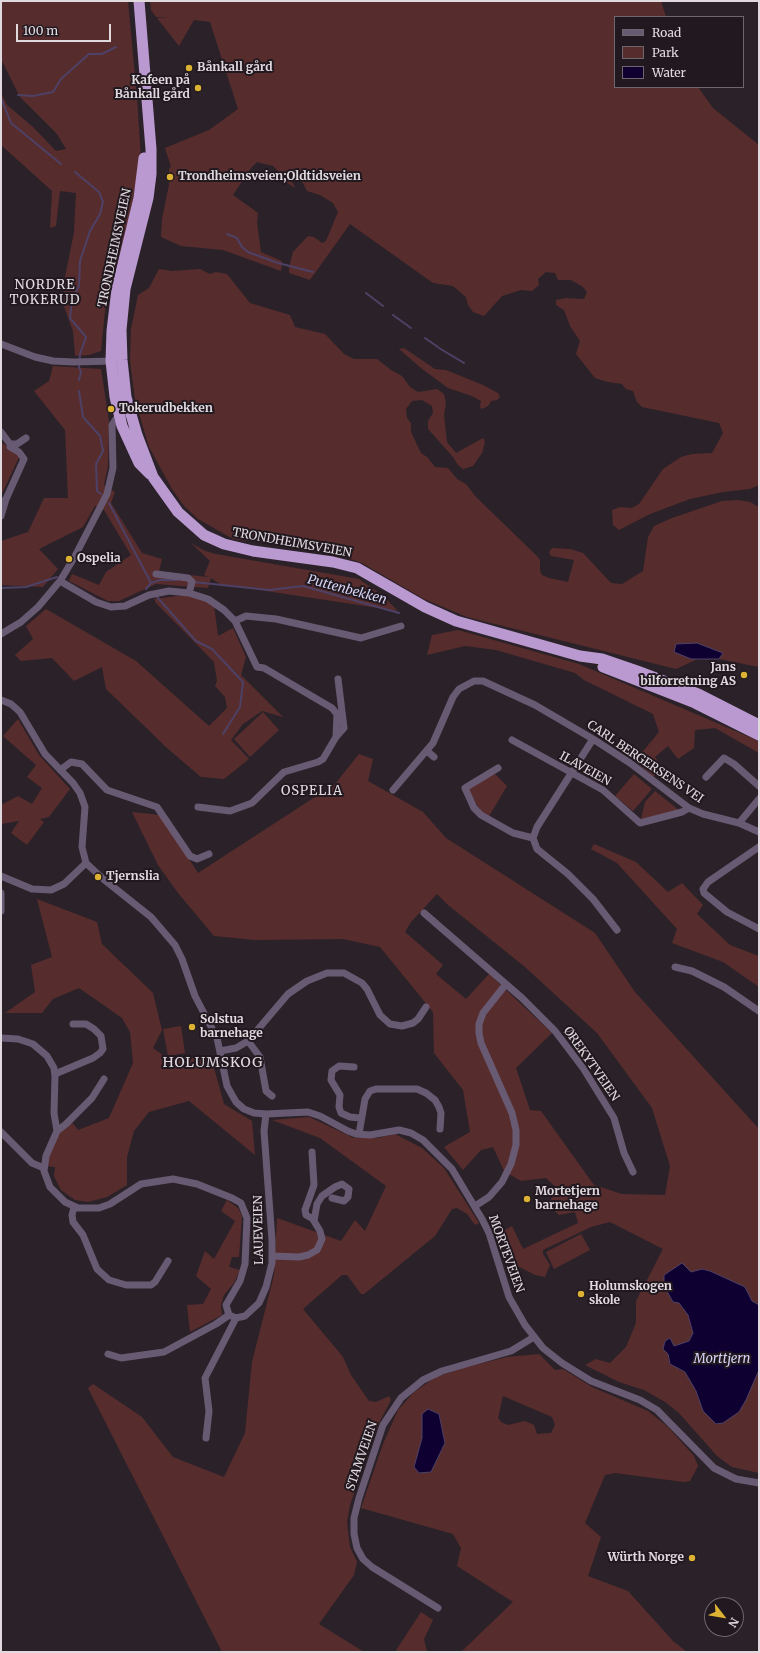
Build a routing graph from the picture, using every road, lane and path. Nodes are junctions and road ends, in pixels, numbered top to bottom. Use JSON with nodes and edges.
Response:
{"nodes":[{"id":1,"x":139,"y":1,"type":"edge"},
{"id":2,"x":1,"y":344,"type":"edge"},
{"id":3,"x":116,"y":360,"type":"junction"},
{"id":4,"x":130,"y":414,"type":"junction"},
{"id":5,"x":119,"y":417,"type":"junction"},
{"id":6,"x":1,"y":432,"type":"edge"},
{"id":7,"x":26,"y":438,"type":"dead end"},
{"id":8,"x":10,"y":444,"type":"junction"},
{"id":9,"x":154,"y":477,"type":"junction"},
{"id":10,"x":4,"y":501,"type":"edge"},
{"id":11,"x":1,"y":516,"type":"edge"},
{"id":12,"x":1,"y":519,"type":"edge"},
{"id":13,"x":2,"y":522,"type":"edge"},
{"id":14,"x":156,"y":574,"type":"dead end"},
{"id":15,"x":60,"y":581,"type":"junction"},
{"id":16,"x":189,"y":593,"type":"junction"},
{"id":17,"x":235,"y":621,"type":"junction"},
{"id":18,"x":401,"y":626,"type":"dead end"},
{"id":19,"x":1,"y":634,"type":"edge"},
{"id":20,"x":580,"y":656,"type":"junction"},
{"id":21,"x":338,"y":678,"type":"dead end"},
{"id":22,"x":1,"y":700,"type":"edge"},
{"id":23,"x":759,"y":724,"type":"edge"},
{"id":24,"x":759,"y":735,"type":"edge"},
{"id":25,"x":336,"y":737,"type":"junction"},
{"id":26,"x":592,"y":739,"type":"junction"},
{"id":27,"x":512,"y":740,"type":"dead end"},
{"id":28,"x":427,"y":751,"type":"junction"},
{"id":29,"x":434,"y":757,"type":"dead end"},
{"id":30,"x":498,"y":768,"type":"dead end"},
{"id":31,"x":60,"y":770,"type":"junction"},
{"id":32,"x":570,"y":773,"type":"junction"},
{"id":33,"x":706,"y":777,"type":"dead end"},
{"id":34,"x":759,"y":786,"type":"edge"},
{"id":35,"x":394,"y":790,"type":"dead end"},
{"id":36,"x":759,"y":799,"type":"edge"},
{"id":37,"x":198,"y":807,"type":"dead end"},
{"id":38,"x":688,"y":808,"type":"junction"},
{"id":39,"x":739,"y":823,"type":"junction"},
{"id":40,"x":759,"y":832,"type":"edge"},
{"id":41,"x":533,"y":838,"type":"junction"},
{"id":42,"x":759,"y":846,"type":"edge"},
{"id":43,"x":209,"y":854,"type":"dead end"},
{"id":44,"x":86,"y":863,"type":"junction"},
{"id":45,"x":1,"y":876,"type":"edge"},
{"id":46,"x":1,"y":893,"type":"edge"},
{"id":47,"x":1,"y":911,"type":"edge"},
{"id":48,"x":424,"y":913,"type":"dead end"},
{"id":49,"x":759,"y":929,"type":"edge"},
{"id":50,"x":617,"y":930,"type":"dead end"},
{"id":51,"x":675,"y":967,"type":"dead end"},
{"id":52,"x":506,"y":984,"type":"junction"},
{"id":53,"x":426,"y":1007,"type":"dead end"},
{"id":54,"x":759,"y":1011,"type":"edge"},
{"id":55,"x":73,"y":1024,"type":"dead end"},
{"id":56,"x":1,"y":1038,"type":"edge"},
{"id":57,"x":248,"y":1041,"type":"junction"},
{"id":58,"x":221,"y":1054,"type":"junction"},
{"id":59,"x":354,"y":1067,"type":"dead end"},
{"id":60,"x":55,"y":1074,"type":"junction"},
{"id":61,"x":104,"y":1079,"type":"dead end"},
{"id":62,"x":272,"y":1096,"type":"dead end"},
{"id":63,"x":266,"y":1114,"type":"junction"},
{"id":64,"x":360,"y":1118,"type":"junction"},
{"id":65,"x":440,"y":1129,"type":"dead end"},
{"id":66,"x":57,"y":1131,"type":"junction"},
{"id":67,"x":1,"y":1132,"type":"edge"},
{"id":68,"x":359,"y":1134,"type":"junction"},
{"id":69,"x":312,"y":1152,"type":"dead end"},
{"id":70,"x":44,"y":1168,"type":"junction"},
{"id":71,"x":633,"y":1172,"type":"dead end"},
{"id":72,"x":332,"y":1198,"type":"dead end"},
{"id":73,"x":475,"y":1206,"type":"junction"},
{"id":74,"x":74,"y":1207,"type":"junction"},
{"id":75,"x":313,"y":1219,"type":"junction"},
{"id":76,"x":272,"y":1256,"type":"junction"},
{"id":77,"x":168,"y":1261,"type":"dead end"},
{"id":78,"x":229,"y":1315,"type":"junction"},
{"id":79,"x":236,"y":1318,"type":"junction"},
{"id":80,"x":534,"y":1337,"type":"junction"},
{"id":81,"x":108,"y":1354,"type":"dead end"},
{"id":82,"x":206,"y":1438,"type":"dead end"},
{"id":83,"x":759,"y":1483,"type":"edge"},
{"id":84,"x":438,"y":1608,"type":"dead end"}],
"edges":[{"from":1,"to":3,"type":"highway","name":"TRONDHEIMSVEIEN"},
{"from":2,"to":3,"type":"street"},
{"from":3,"to":4,"type":"highway","name":"TRONDHEIMSVEIEN"},
{"from":3,"to":5,"type":"highway","name":"TRONDHEIMSVEIEN"},
{"from":4,"to":5,"type":"street"},
{"from":4,"to":9,"type":"highway","name":"TRONDHEIMSVEIEN"},
{"from":5,"to":9,"type":"highway","name":"TRONDHEIMSVEIEN"},
{"from":5,"to":15,"type":"street"},
{"from":6,"to":8,"type":"street"},
{"from":7,"to":8,"type":"street"},
{"from":8,"to":10,"type":"street"},
{"from":9,"to":20,"type":"highway","name":"TRONDHEIMSVEIEN"},
{"from":10,"to":11,"type":"street"},
{"from":12,"to":13,"type":"street"},
{"from":14,"to":16,"type":"street"},
{"from":15,"to":16,"type":"street"},
{"from":15,"to":19,"type":"street"},
{"from":16,"to":17,"type":"street"},
{"from":17,"to":18,"type":"street"},
{"from":17,"to":25,"type":"street"},
{"from":20,"to":23,"type":"highway","name":"TRONDHEIMSVEIEN"},
{"from":20,"to":24,"type":"highway","name":"TRONDHEIMSVEIEN"},
{"from":21,"to":25,"type":"street"},
{"from":22,"to":31,"type":"street"},
{"from":25,"to":37,"type":"street"},
{"from":26,"to":28,"type":"street","name":"CARL BERGERSENS VEI"},
{"from":26,"to":32,"type":"street"},
{"from":26,"to":38,"type":"street","name":"CARL BERGERSENS VEI"},
{"from":27,"to":32,"type":"street","name":"ILAVEIEN"},
{"from":28,"to":29,"type":"street"},
{"from":28,"to":35,"type":"street","name":"CARL BERGERSENS VEI"},
{"from":30,"to":41,"type":"street"},
{"from":31,"to":43,"type":"street"},
{"from":31,"to":44,"type":"street"},
{"from":32,"to":38,"type":"street","name":"ILAVEIEN"},
{"from":32,"to":41,"type":"street"},
{"from":33,"to":34,"type":"street"},
{"from":36,"to":39,"type":"street"},
{"from":38,"to":39,"type":"street","name":"CARL BERGERSENS VEI"},
{"from":39,"to":40,"type":"street","name":"CARL BERGERSENS VEI"},
{"from":41,"to":50,"type":"street"},
{"from":42,"to":49,"type":"street"},
{"from":44,"to":45,"type":"street"},
{"from":44,"to":58,"type":"street","name":"MORTEVEIEN"},
{"from":46,"to":47,"type":"street"},
{"from":48,"to":52,"type":"street","name":"ØREKYTVEIEN"},
{"from":51,"to":54,"type":"street"},
{"from":52,"to":71,"type":"street","name":"ØREKYTVEIEN"},
{"from":52,"to":73,"type":"street"},
{"from":53,"to":57,"type":"street"},
{"from":55,"to":60,"type":"street"},
{"from":56,"to":60,"type":"street"},
{"from":57,"to":58,"type":"street"},
{"from":57,"to":62,"type":"street"},
{"from":58,"to":63,"type":"street","name":"MORTEVEIEN"},
{"from":59,"to":64,"type":"street"},
{"from":60,"to":66,"type":"street"},
{"from":61,"to":66,"type":"street"},
{"from":63,"to":68,"type":"street","name":"MORTEVEIEN"},
{"from":63,"to":76,"type":"street","name":"LAUEVEIEN"},
{"from":64,"to":65,"type":"street"},
{"from":64,"to":68,"type":"street"},
{"from":66,"to":70,"type":"street"},
{"from":67,"to":70,"type":"street"},
{"from":68,"to":73,"type":"street","name":"MORTEVEIEN"},
{"from":69,"to":75,"type":"street"},
{"from":70,"to":74,"type":"street"},
{"from":72,"to":75,"type":"street"},
{"from":73,"to":80,"type":"street","name":"MORTEVEIEN"},
{"from":74,"to":77,"type":"street"},
{"from":74,"to":78,"type":"street","name":"LAUEVEIEN"},
{"from":75,"to":76,"type":"street"},
{"from":76,"to":79,"type":"street","name":"LAUEVEIEN"},
{"from":78,"to":79,"type":"street"},
{"from":78,"to":81,"type":"street"},
{"from":79,"to":82,"type":"street"},
{"from":80,"to":83,"type":"street","name":"MORTEVEIEN"},
{"from":80,"to":84,"type":"street","name":"STAMVEIEN"}]}
